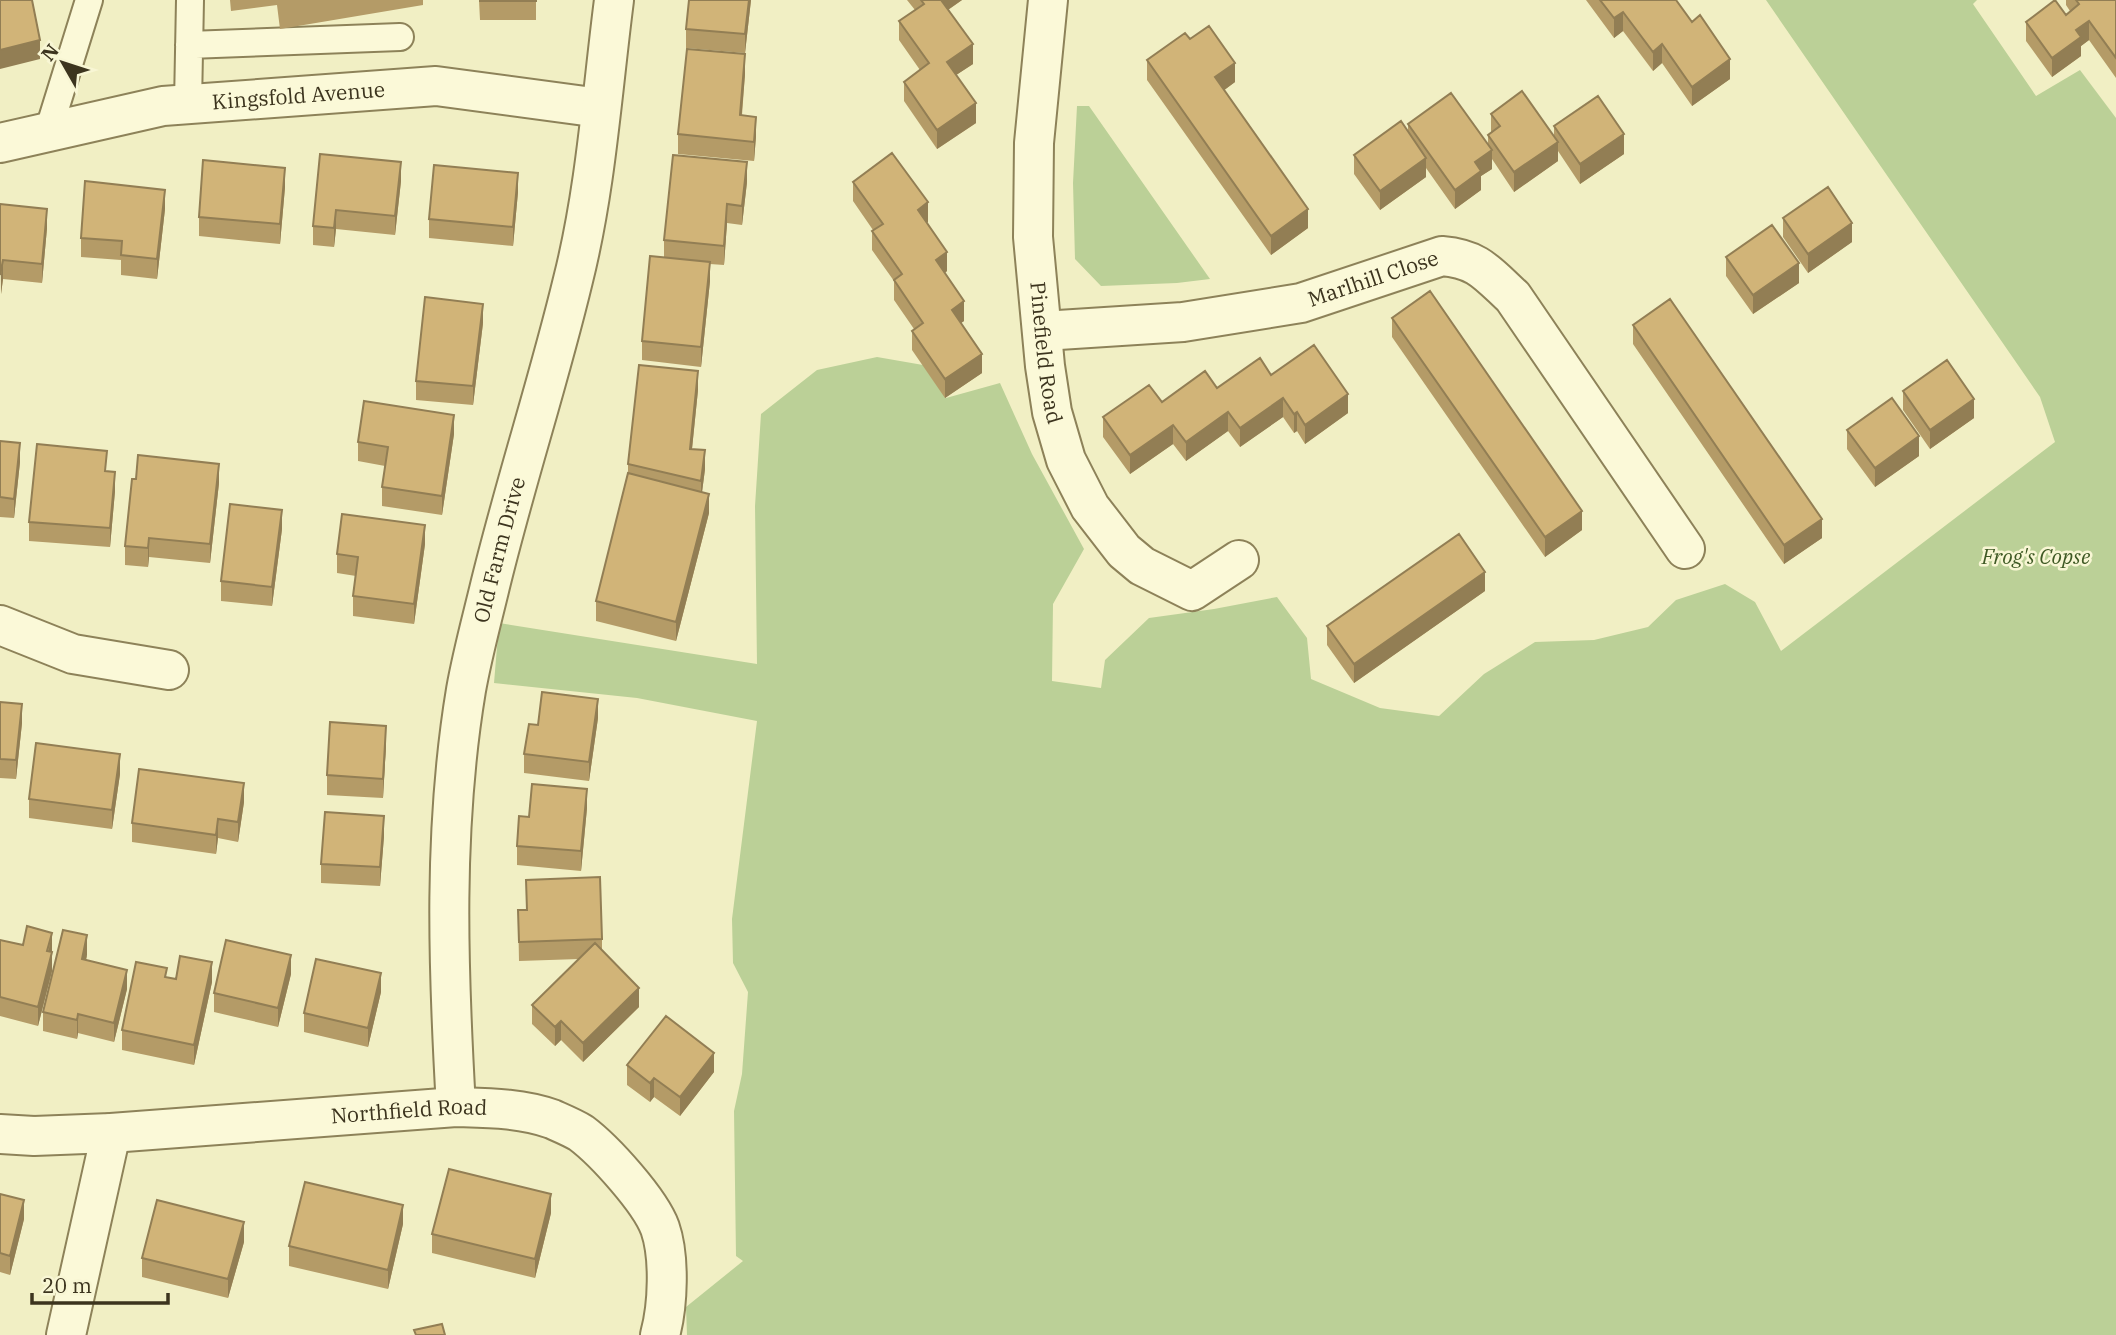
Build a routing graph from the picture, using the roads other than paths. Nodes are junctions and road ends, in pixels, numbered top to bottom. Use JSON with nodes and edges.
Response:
{"nodes":[{"id":1,"x":89,"y":0,"type":"edge"},
{"id":2,"x":190,"y":0,"type":"edge"},
{"id":3,"x":614,"y":0,"type":"edge"},
{"id":4,"x":1048,"y":0,"type":"edge"},
{"id":5,"x":400,"y":37,"type":"dead end"},
{"id":6,"x":188,"y":45,"type":"junction"},
{"id":7,"x":188,"y":104,"type":"junction"},
{"id":8,"x":600,"y":108,"type":"junction"},
{"id":9,"x":48,"y":132,"type":"junction"},
{"id":10,"x":0,"y":143,"type":"edge"},
{"id":11,"x":1043,"y":331,"type":"junction"},
{"id":12,"x":1685,"y":549,"type":"dead end"},
{"id":13,"x":1239,"y":560,"type":"dead end"},
{"id":14,"x":0,"y":625,"type":"edge"},
{"id":15,"x":169,"y":670,"type":"dead end"},
{"id":16,"x":456,"y":1107,"type":"junction"},
{"id":17,"x":0,"y":1133,"type":"edge"},
{"id":18,"x":111,"y":1133,"type":"junction"},
{"id":19,"x":66,"y":1335,"type":"edge"},
{"id":20,"x":660,"y":1335,"type":"edge"}],
"edges":[{"from":1,"to":9,"type":"lane"},
{"from":2,"to":6,"type":"lane"},
{"from":3,"to":8,"type":"street","name":"Old Farm Drive"},
{"from":4,"to":11,"type":"street","name":"Pinefield Road"},
{"from":5,"to":6,"type":"lane"},
{"from":6,"to":7,"type":"lane"},
{"from":7,"to":8,"type":"street","name":"Kingsfold Avenue"},
{"from":7,"to":9,"type":"street","name":"Kingsfold Avenue"},
{"from":8,"to":16,"type":"street","name":"Old Farm Drive"},
{"from":9,"to":10,"type":"street","name":"Kingsfold Avenue"},
{"from":11,"to":12,"type":"street","name":"Marlhill Close"},
{"from":11,"to":13,"type":"street","name":"Pinefield Road"},
{"from":14,"to":15,"type":"street"},
{"from":16,"to":18,"type":"street","name":"Northfield Road"},
{"from":16,"to":20,"type":"street","name":"Northfield Road"},
{"from":17,"to":18,"type":"street","name":"Northfield Road"},
{"from":18,"to":19,"type":"street"}]}
